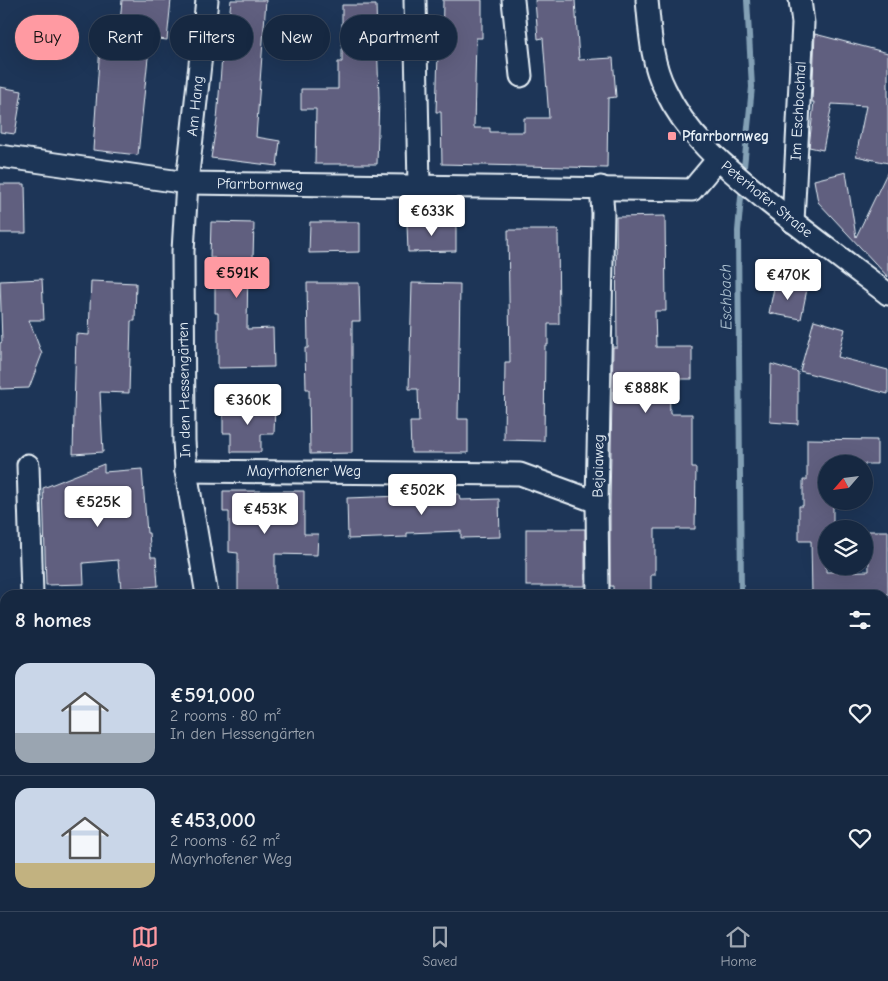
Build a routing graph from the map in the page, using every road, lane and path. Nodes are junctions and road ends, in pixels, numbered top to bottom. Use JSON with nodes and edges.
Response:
{"nodes":[{"id":1,"x":207,"y":0,"type":"edge"},
{"id":2,"x":415,"y":0,"type":"edge"},
{"id":3,"x":513,"y":0,"type":"edge"},
{"id":4,"x":647,"y":0,"type":"edge"},
{"id":5,"x":800,"y":0,"type":"edge"},
{"id":6,"x":521,"y":76,"type":"dead end"},
{"id":7,"x":0,"y":156,"type":"edge"},
{"id":8,"x":718,"y":159,"type":"junction"},
{"id":9,"x":186,"y":183,"type":"junction"},
{"id":10,"x":419,"y":185,"type":"junction"},
{"id":11,"x":602,"y":187,"type":"junction"},
{"id":12,"x":785,"y":215,"type":"junction"},
{"id":13,"x":888,"y":294,"type":"edge"},
{"id":14,"x":28,"y":465,"type":"dead end"},
{"id":15,"x":186,"y":471,"type":"junction"},
{"id":16,"x":597,"y":502,"type":"junction"},
{"id":17,"x":32,"y":590,"type":"edge"},
{"id":18,"x":206,"y":590,"type":"edge"},
{"id":19,"x":598,"y":590,"type":"edge"}],
"edges":[{"from":1,"to":9,"type":"street","name":"Am Hang"},
{"from":2,"to":10,"type":"street"},
{"from":3,"to":6,"type":"street"},
{"from":4,"to":8,"type":"street","name":"Peterhofer Straße"},
{"from":5,"to":12,"type":"street","name":"Im Eschbachtal"},
{"from":7,"to":9,"type":"street","name":"Pfarrbornweg"},
{"from":8,"to":11,"type":"street","name":"Pfarrbornweg"},
{"from":8,"to":12,"type":"street","name":"Peterhofer Straße"},
{"from":9,"to":10,"type":"street","name":"Pfarrbornweg"},
{"from":9,"to":15,"type":"street","name":"In den Hessengärten"},
{"from":10,"to":11,"type":"street","name":"Pfarrbornweg"},
{"from":11,"to":16,"type":"street","name":"Bejaiaweg"},
{"from":12,"to":13,"type":"street","name":"Peterhofer Straße"},
{"from":14,"to":17,"type":"street"},
{"from":15,"to":16,"type":"street","name":"Mayrhofener Weg"},
{"from":15,"to":18,"type":"street","name":"In den Hessengärten"},
{"from":16,"to":19,"type":"street","name":"Bejaiaweg"}]}
